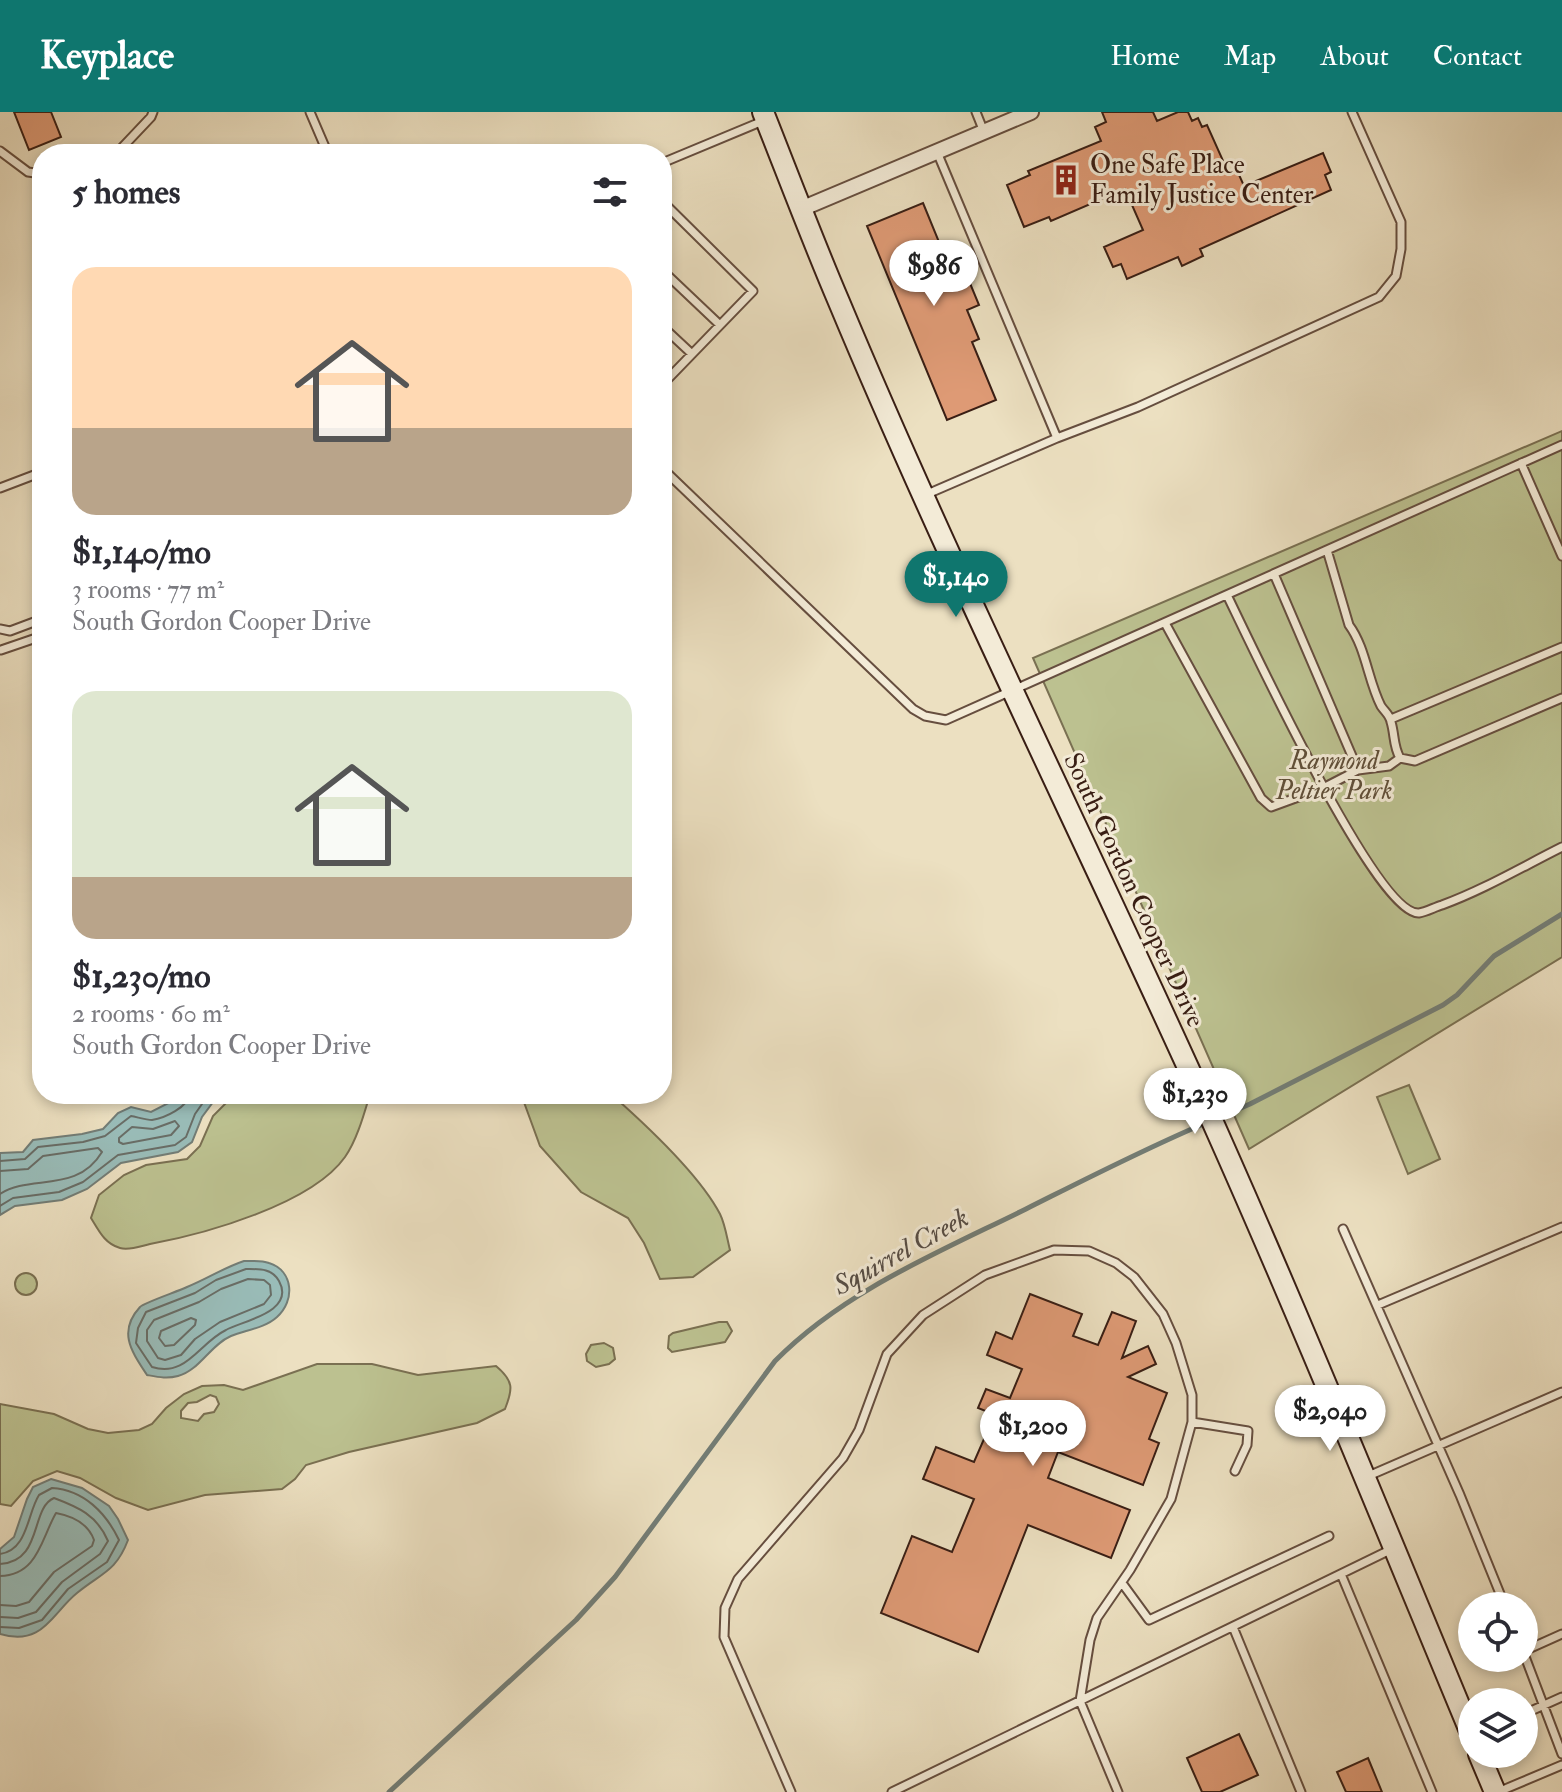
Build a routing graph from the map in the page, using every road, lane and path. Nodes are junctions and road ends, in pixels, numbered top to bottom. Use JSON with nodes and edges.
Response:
{"nodes":[{"id":1,"x":153,"y":112,"type":"edge"},
{"id":2,"x":310,"y":112,"type":"edge"},
{"id":3,"x":976,"y":112,"type":"edge"},
{"id":4,"x":1031,"y":112,"type":"edge"},
{"id":5,"x":1352,"y":112,"type":"edge"},
{"id":6,"x":764,"y":116,"type":"edge"},
{"id":7,"x":984,"y":132,"type":"junction"},
{"id":8,"x":128,"y":144,"type":"edge"},
{"id":9,"x":324,"y":144,"type":"edge"},
{"id":10,"x":0,"y":151,"type":"edge"},
{"id":11,"x":937,"y":152,"type":"junction"},
{"id":12,"x":672,"y":158,"type":"edge"},
{"id":13,"x":32,"y":173,"type":"edge"},
{"id":14,"x":801,"y":209,"type":"junction"},
{"id":15,"x":672,"y":211,"type":"edge"},
{"id":16,"x":672,"y":279,"type":"edge"},
{"id":17,"x":720,"y":325,"type":"junction"},
{"id":18,"x":672,"y":335,"type":"edge"},
{"id":19,"x":692,"y":354,"type":"junction"},
{"id":20,"x":672,"y":375,"type":"edge"},
{"id":21,"x":1057,"y":438,"type":"junction"},
{"id":22,"x":1562,"y":445,"type":"edge"},
{"id":23,"x":1521,"y":463,"type":"junction"},
{"id":24,"x":32,"y":476,"type":"edge"},
{"id":25,"x":672,"y":478,"type":"edge"},
{"id":26,"x":0,"y":488,"type":"edge"},
{"id":27,"x":924,"y":495,"type":"junction"},
{"id":28,"x":1327,"y":550,"type":"junction"},
{"id":29,"x":1562,"y":556,"type":"edge"},
{"id":30,"x":1274,"y":574,"type":"junction"},
{"id":31,"x":1227,"y":595,"type":"junction"},
{"id":32,"x":32,"y":623,"type":"edge"},
{"id":33,"x":1165,"y":623,"type":"junction"},
{"id":34,"x":0,"y":629,"type":"edge"},
{"id":35,"x":32,"y":639,"type":"edge"},
{"id":36,"x":1562,"y":647,"type":"edge"},
{"id":37,"x":1,"y":650,"type":"edge"},
{"id":38,"x":1012,"y":691,"type":"junction"},
{"id":39,"x":1562,"y":698,"type":"edge"},
{"id":40,"x":1391,"y":719,"type":"junction"},
{"id":41,"x":1400,"y":758,"type":"junction"},
{"id":42,"x":1358,"y":770,"type":"junction"},
{"id":43,"x":1323,"y":788,"type":"junction"},
{"id":44,"x":1562,"y":847,"type":"edge"},
{"id":45,"x":1562,"y":1227,"type":"edge"},
{"id":46,"x":1343,"y":1229,"type":"dead end"},
{"id":47,"x":1378,"y":1305,"type":"junction"},
{"id":48,"x":1562,"y":1392,"type":"edge"},
{"id":49,"x":1192,"y":1422,"type":"junction"},
{"id":50,"x":1439,"y":1446,"type":"junction"},
{"id":51,"x":1235,"y":1471,"type":"dead end"},
{"id":52,"x":1364,"y":1478,"type":"junction"},
{"id":53,"x":1329,"y":1536,"type":"dead end"},
{"id":54,"x":1394,"y":1549,"type":"junction"},
{"id":55,"x":1341,"y":1574,"type":"junction"},
{"id":56,"x":1122,"y":1583,"type":"junction"},
{"id":57,"x":1499,"y":1592,"type":"edge"},
{"id":58,"x":1233,"y":1627,"type":"junction"},
{"id":59,"x":1562,"y":1634,"type":"edge"},
{"id":60,"x":1538,"y":1646,"type":"edge"},
{"id":61,"x":1531,"y":1672,"type":"edge"},
{"id":62,"x":1562,"y":1697,"type":"edge"},
{"id":63,"x":1080,"y":1701,"type":"junction"},
{"id":64,"x":1458,"y":1702,"type":"edge"},
{"id":65,"x":1544,"y":1706,"type":"junction"},
{"id":66,"x":1538,"y":1708,"type":"edge"},
{"id":67,"x":1562,"y":1754,"type":"edge"},
{"id":68,"x":1562,"y":1765,"type":"edge"},
{"id":69,"x":1486,"y":1768,"type":"edge"},
{"id":70,"x":791,"y":1792,"type":"edge"},
{"id":71,"x":892,"y":1792,"type":"edge"},
{"id":72,"x":1118,"y":1792,"type":"edge"},
{"id":73,"x":1301,"y":1792,"type":"edge"},
{"id":74,"x":1432,"y":1792,"type":"edge"},
{"id":75,"x":1497,"y":1792,"type":"edge"}],
"edges":[{"from":1,"to":8,"type":"lane"},
{"from":2,"to":9,"type":"lane"},
{"from":3,"to":7,"type":"lane"},
{"from":4,"to":7,"type":"street"},
{"from":5,"to":21,"type":"lane"},
{"from":6,"to":12,"type":"lane"},
{"from":6,"to":14,"type":"main road","name":"South Gordon Cooper Drive"},
{"from":7,"to":11,"type":"street"},
{"from":10,"to":13,"type":"lane"},
{"from":11,"to":14,"type":"street"},
{"from":11,"to":21,"type":"lane"},
{"from":14,"to":27,"type":"main road","name":"South Gordon Cooper Drive"},
{"from":15,"to":17,"type":"lane"},
{"from":16,"to":17,"type":"lane"},
{"from":17,"to":19,"type":"lane"},
{"from":18,"to":19,"type":"lane"},
{"from":19,"to":20,"type":"lane"},
{"from":21,"to":27,"type":"lane"},
{"from":22,"to":23,"type":"lane"},
{"from":23,"to":28,"type":"lane"},
{"from":23,"to":29,"type":"lane"},
{"from":24,"to":26,"type":"lane"},
{"from":25,"to":38,"type":"lane"},
{"from":27,"to":38,"type":"main road","name":"South Gordon Cooper Drive"},
{"from":28,"to":30,"type":"lane"},
{"from":28,"to":40,"type":"lane"},
{"from":30,"to":31,"type":"lane"},
{"from":30,"to":42,"type":"lane"},
{"from":31,"to":33,"type":"lane"},
{"from":31,"to":43,"type":"lane"},
{"from":32,"to":34,"type":"lane"},
{"from":33,"to":38,"type":"lane"},
{"from":33,"to":43,"type":"lane"},
{"from":35,"to":37,"type":"lane"},
{"from":36,"to":40,"type":"lane"},
{"from":38,"to":52,"type":"main road","name":"South Gordon Cooper Drive"},
{"from":39,"to":41,"type":"lane"},
{"from":40,"to":41,"type":"lane"},
{"from":41,"to":42,"type":"lane"},
{"from":42,"to":43,"type":"lane"},
{"from":43,"to":44,"type":"lane"},
{"from":45,"to":47,"type":"lane"},
{"from":46,"to":47,"type":"lane"},
{"from":47,"to":50,"type":"lane"},
{"from":48,"to":50,"type":"lane"},
{"from":49,"to":51,"type":"lane"},
{"from":49,"to":56,"type":"lane"},
{"from":49,"to":70,"type":"lane"},
{"from":50,"to":52,"type":"lane"},
{"from":50,"to":57,"type":"lane"},
{"from":52,"to":54,"type":"main road","name":"South Gordon Cooper Drive"},
{"from":53,"to":56,"type":"lane"},
{"from":54,"to":55,"type":"lane"},
{"from":54,"to":64,"type":"main road","name":"South Gordon Cooper Drive"},
{"from":55,"to":58,"type":"lane"},
{"from":55,"to":74,"type":"lane"},
{"from":56,"to":63,"type":"lane"},
{"from":58,"to":63,"type":"lane"},
{"from":58,"to":73,"type":"lane"},
{"from":59,"to":60,"type":"lane"},
{"from":61,"to":65,"type":"lane"},
{"from":62,"to":65,"type":"lane"},
{"from":63,"to":71,"type":"lane"},
{"from":63,"to":72,"type":"lane"},
{"from":65,"to":66,"type":"lane"},
{"from":65,"to":67,"type":"lane"},
{"from":68,"to":75,"type":"lane"},
{"from":69,"to":75,"type":"main road"}]}
